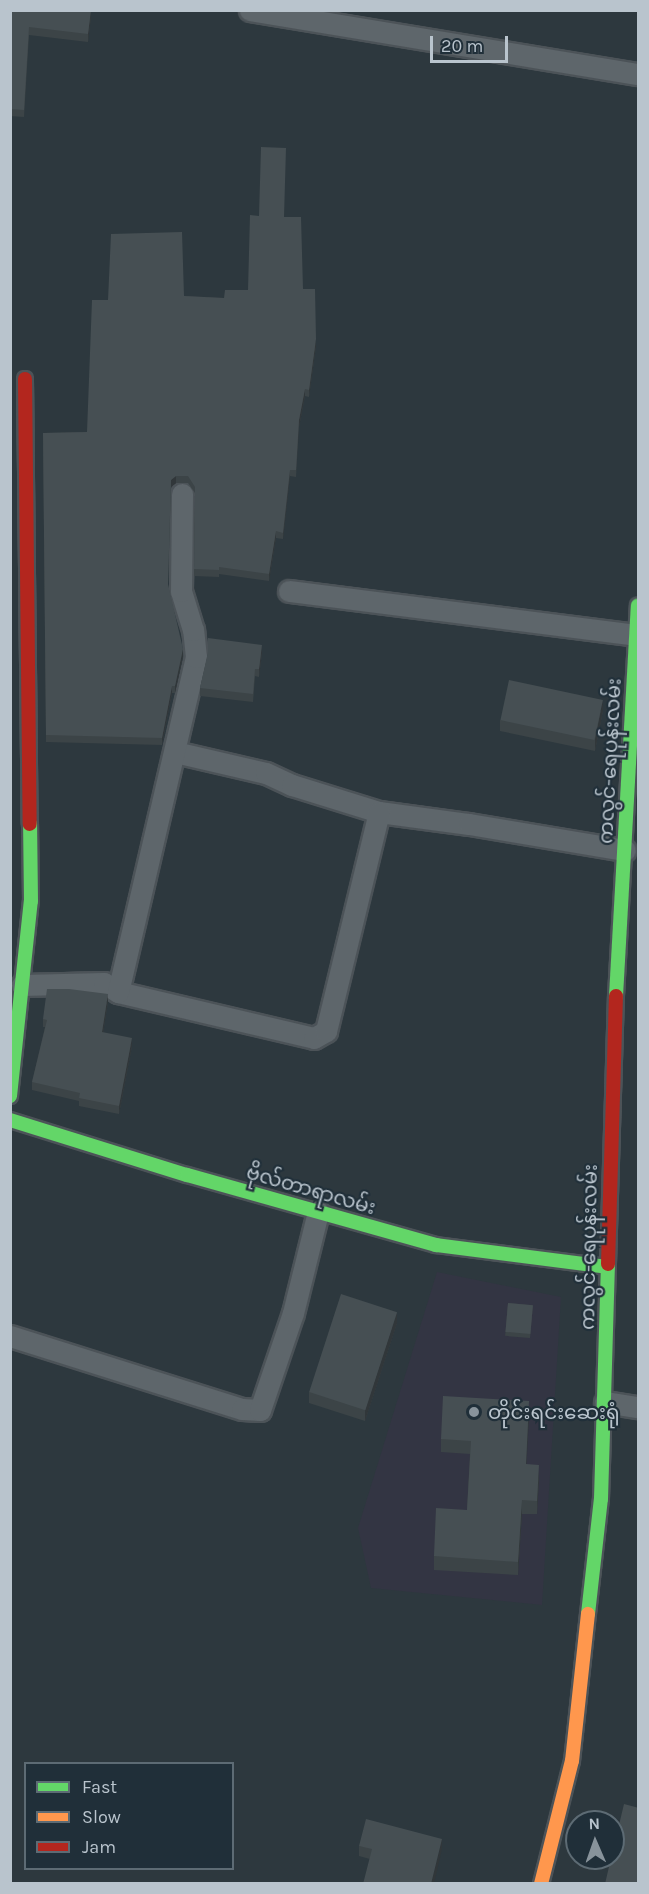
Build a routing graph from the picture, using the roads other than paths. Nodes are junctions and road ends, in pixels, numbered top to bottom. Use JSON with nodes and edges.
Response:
{"nodes":[{"id":1,"x":250,"y":10,"type":"edge"},
{"id":2,"x":639,"y":74,"type":"edge"},
{"id":3,"x":25,"y":379,"type":"dead end"},
{"id":4,"x":182,"y":494,"type":"dead end"},
{"id":5,"x":289,"y":591,"type":"dead end"},
{"id":6,"x":639,"y":606,"type":"edge"},
{"id":7,"x":637,"y":635,"type":"edge"},
{"id":8,"x":175,"y":752,"type":"junction"},
{"id":9,"x":379,"y":812,"type":"junction"},
{"id":10,"x":625,"y":850,"type":"junction"},
{"id":11,"x":22,"y":985,"type":"junction"},
{"id":12,"x":118,"y":992,"type":"junction"},
{"id":13,"x":10,"y":1096,"type":"edge"},
{"id":14,"x":10,"y":1120,"type":"edge"},
{"id":15,"x":318,"y":1212,"type":"junction"},
{"id":16,"x":608,"y":1267,"type":"junction"},
{"id":17,"x":10,"y":1336,"type":"edge"},
{"id":18,"x":605,"y":1402,"type":"junction"},
{"id":19,"x":639,"y":1407,"type":"edge"},
{"id":20,"x":541,"y":1884,"type":"edge"}],
"edges":[{"from":1,"to":2,"type":"street"},
{"from":3,"to":11,"type":"street"},
{"from":4,"to":8,"type":"street"},
{"from":5,"to":7,"type":"street"},
{"from":6,"to":7,"type":"street","name":"ကလွင်-ရေပုန်းလမ်း"},
{"from":7,"to":10,"type":"street","name":"ကလွင်-ရေပုန်းလမ်း"},
{"from":8,"to":9,"type":"street"},
{"from":8,"to":12,"type":"street"},
{"from":9,"to":10,"type":"street"},
{"from":9,"to":12,"type":"street"},
{"from":10,"to":16,"type":"street","name":"ကလွင်-ရေပုန်းလမ်း"},
{"from":11,"to":12,"type":"street"},
{"from":11,"to":13,"type":"street"},
{"from":14,"to":15,"type":"street","name":"ဗိုလ်တာရာလမ်း"},
{"from":15,"to":16,"type":"street","name":"ဗိုလ်တာရာလမ်း"},
{"from":15,"to":17,"type":"street"},
{"from":16,"to":18,"type":"street","name":"ကလွင်-ရေပုန်းလမ်း"},
{"from":18,"to":19,"type":"street"},
{"from":18,"to":20,"type":"street","name":"ကလွင်-ရေပုန်းလမ်း"}]}
